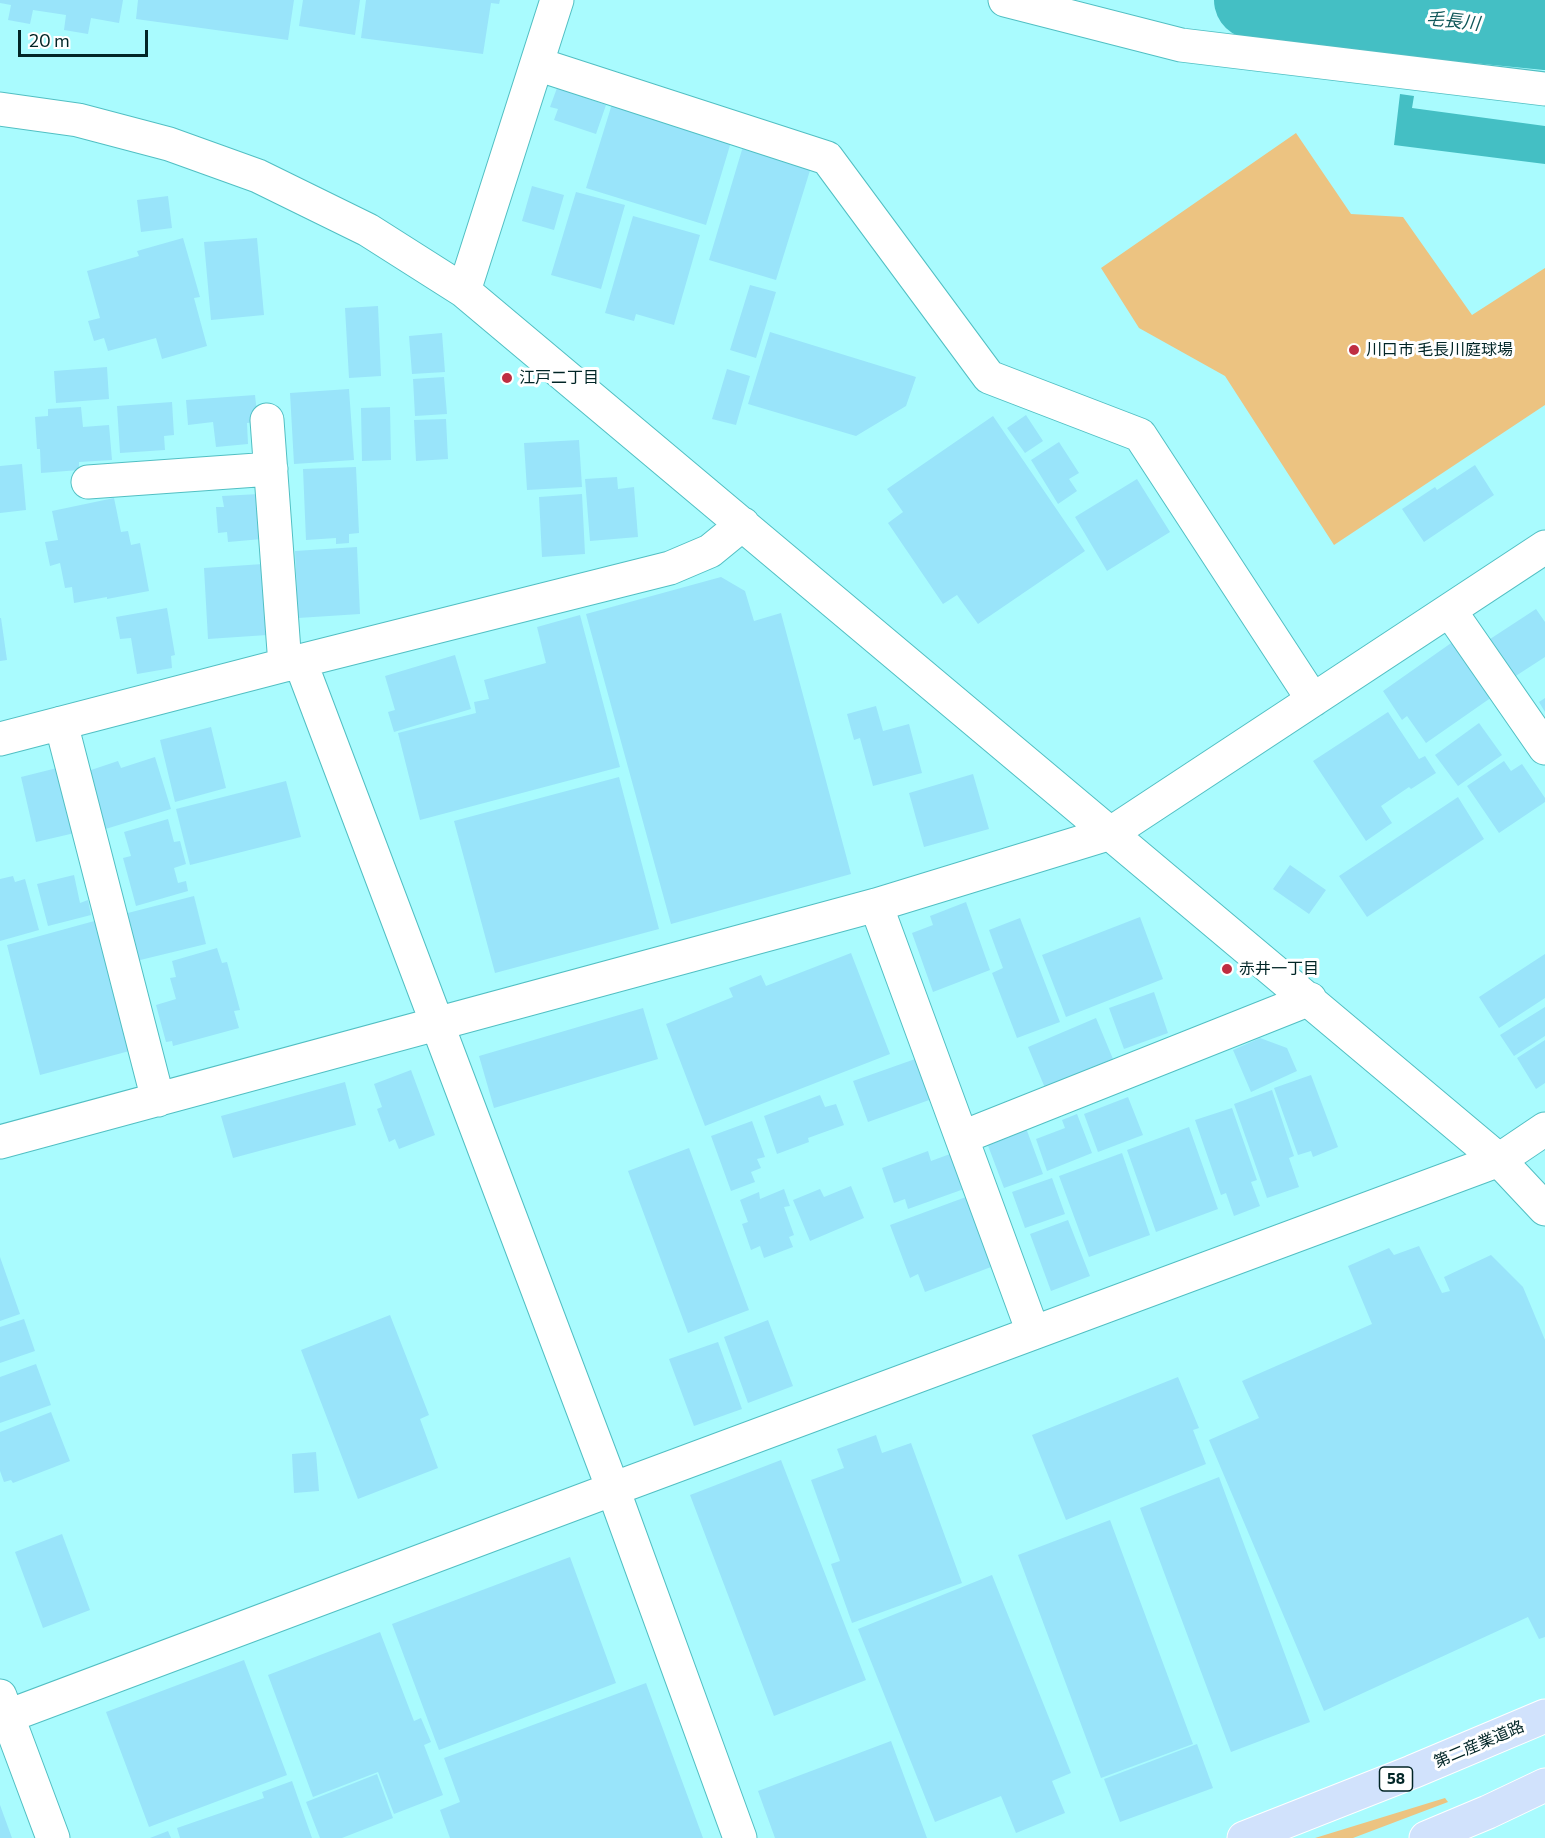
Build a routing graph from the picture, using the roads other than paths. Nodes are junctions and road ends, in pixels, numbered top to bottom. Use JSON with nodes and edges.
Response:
{"nodes":[{"id":1,"x":557,"y":0,"type":"edge"},
{"id":2,"x":1005,"y":0,"type":"edge"},
{"id":3,"x":537,"y":64,"type":"junction"},
{"id":4,"x":1545,"y":89,"type":"edge"},
{"id":5,"x":0,"y":109,"type":"edge"},
{"id":6,"x":464,"y":291,"type":"junction"},
{"id":7,"x":267,"y":420,"type":"dead end"},
{"id":8,"x":271,"y":468,"type":"junction"},
{"id":9,"x":88,"y":482,"type":"dead end"},
{"id":10,"x":743,"y":524,"type":"junction"},
{"id":11,"x":1545,"y":547,"type":"edge"},
{"id":12,"x":1450,"y":611,"type":"junction"},
{"id":13,"x":293,"y":663,"type":"junction"},
{"id":14,"x":1313,"y":700,"type":"junction"},
{"id":15,"x":60,"y":723,"type":"junction"},
{"id":16,"x":0,"y":739,"type":"edge"},
{"id":17,"x":1545,"y":748,"type":"edge"},
{"id":18,"x":1112,"y":833,"type":"junction"},
{"id":19,"x":876,"y":905,"type":"junction"},
{"id":20,"x":1310,"y":999,"type":"junction"},
{"id":21,"x":438,"y":1025,"type":"junction"},
{"id":22,"x":158,"y":1100,"type":"junction"},
{"id":23,"x":1545,"y":1129,"type":"edge"},
{"id":24,"x":963,"y":1137,"type":"junction"},
{"id":25,"x":0,"y":1142,"type":"edge"},
{"id":26,"x":1499,"y":1160,"type":"junction"},
{"id":27,"x":1545,"y":1209,"type":"edge"},
{"id":28,"x":1033,"y":1332,"type":"junction"},
{"id":29,"x":613,"y":1489,"type":"junction"},
{"id":30,"x":2,"y":1711,"type":"edge"},
{"id":31,"x":1545,"y":1716,"type":"edge"},
{"id":32,"x":1545,"y":1785,"type":"edge"},
{"id":33,"x":53,"y":1838,"type":"edge"},
{"id":34,"x":740,"y":1838,"type":"edge"},
{"id":35,"x":1244,"y":1838,"type":"edge"},
{"id":36,"x":1426,"y":1838,"type":"edge"}],
"edges":[{"from":1,"to":3,"type":"street"},
{"from":2,"to":4,"type":"street"},
{"from":3,"to":6,"type":"street"},
{"from":3,"to":14,"type":"street"},
{"from":5,"to":6,"type":"street"},
{"from":6,"to":10,"type":"street"},
{"from":7,"to":8,"type":"street"},
{"from":8,"to":9,"type":"street"},
{"from":8,"to":13,"type":"street"},
{"from":10,"to":13,"type":"street"},
{"from":10,"to":18,"type":"street"},
{"from":11,"to":12,"type":"street"},
{"from":12,"to":14,"type":"street"},
{"from":12,"to":17,"type":"street"},
{"from":13,"to":15,"type":"street"},
{"from":13,"to":21,"type":"street"},
{"from":14,"to":18,"type":"street"},
{"from":15,"to":16,"type":"street"},
{"from":15,"to":22,"type":"street"},
{"from":18,"to":19,"type":"street"},
{"from":18,"to":20,"type":"street"},
{"from":19,"to":21,"type":"street"},
{"from":19,"to":24,"type":"street"},
{"from":20,"to":24,"type":"street"},
{"from":20,"to":26,"type":"street"},
{"from":21,"to":22,"type":"street"},
{"from":21,"to":29,"type":"street"},
{"from":22,"to":25,"type":"street"},
{"from":23,"to":26,"type":"street"},
{"from":24,"to":28,"type":"street"},
{"from":26,"to":27,"type":"street"},
{"from":26,"to":28,"type":"street"},
{"from":28,"to":29,"type":"street"},
{"from":29,"to":30,"type":"street"},
{"from":29,"to":34,"type":"street"},
{"from":30,"to":33,"type":"street"},
{"from":31,"to":35,"type":"main road","name":"第二産業道路","number":"58"},
{"from":32,"to":36,"type":"main road"}]}
